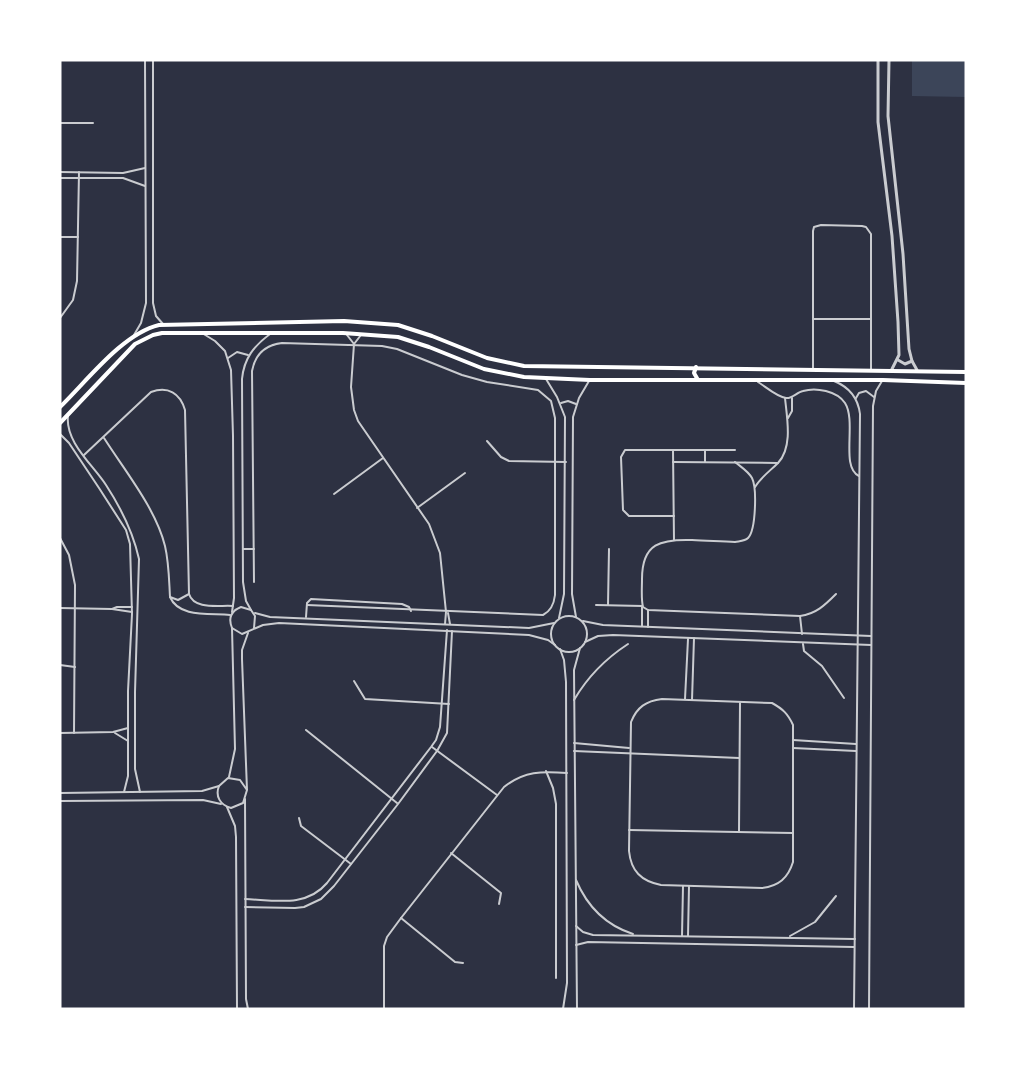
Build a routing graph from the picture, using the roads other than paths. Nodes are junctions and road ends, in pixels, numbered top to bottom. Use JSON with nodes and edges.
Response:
{"nodes":[{"id":1,"x":145,"y":60,"type":"edge"},
{"id":2,"x":153,"y":60,"type":"edge"},
{"id":3,"x":878,"y":60,"type":"edge"},
{"id":4,"x":889,"y":60,"type":"edge"},
{"id":5,"x":60,"y":123,"type":"edge"},
{"id":6,"x":93,"y":123,"type":"dead end"},
{"id":7,"x":145,"y":168,"type":"junction"},
{"id":8,"x":60,"y":172,"type":"edge"},
{"id":9,"x":79,"y":172,"type":"junction"},
{"id":10,"x":60,"y":178,"type":"edge"},
{"id":11,"x":79,"y":178,"type":"junction"},
{"id":12,"x":146,"y":186,"type":"junction"},
{"id":13,"x":60,"y":237,"type":"edge"},
{"id":14,"x":78,"y":237,"type":"junction"},
{"id":15,"x":153,"y":305,"type":"junction"},
{"id":16,"x":145,"y":310,"type":"junction"},
{"id":17,"x":60,"y":318,"type":"edge"},
{"id":18,"x":813,"y":319,"type":"junction"},
{"id":19,"x":872,"y":319,"type":"junction"},
{"id":20,"x":163,"y":324,"type":"junction"},
{"id":21,"x":202,"y":333,"type":"junction"},
{"id":22,"x":272,"y":333,"type":"junction"},
{"id":23,"x":343,"y":333,"type":"junction"},
{"id":24,"x":363,"y":333,"type":"junction"},
{"id":25,"x":134,"y":335,"type":"junction"},
{"id":26,"x":354,"y":344,"type":"junction"},
{"id":27,"x":248,"y":355,"type":"junction"},
{"id":28,"x":228,"y":358,"type":"junction"},
{"id":29,"x":898,"y":360,"type":"junction"},
{"id":30,"x":912,"y":361,"type":"junction"},
{"id":31,"x":676,"y":367,"type":"junction"},
{"id":32,"x":696,"y":368,"type":"junction"},
{"id":33,"x":813,"y":369,"type":"junction"},
{"id":34,"x":872,"y":369,"type":"junction"},
{"id":35,"x":892,"y":369,"type":"junction"},
{"id":36,"x":917,"y":370,"type":"junction"},
{"id":37,"x":966,"y":372,"type":"edge"},
{"id":38,"x":544,"y":377,"type":"junction"},
{"id":39,"x":590,"y":380,"type":"junction"},
{"id":40,"x":676,"y":380,"type":"junction"},
{"id":41,"x":698,"y":380,"type":"junction"},
{"id":42,"x":756,"y":380,"type":"junction"},
{"id":43,"x":883,"y":380,"type":"junction"},
{"id":44,"x":834,"y":381,"type":"junction"},
{"id":45,"x":966,"y":382,"type":"edge"},
{"id":46,"x":792,"y":397,"type":"junction"},
{"id":47,"x":874,"y":397,"type":"junction"},
{"id":48,"x":785,"y":398,"type":"junction"},
{"id":49,"x":856,"y":400,"type":"junction"},
{"id":50,"x":561,"y":403,"type":"junction"},
{"id":51,"x":576,"y":404,"type":"junction"},
{"id":52,"x":61,"y":405,"type":"edge"},
{"id":53,"x":68,"y":414,"type":"junction"},
{"id":54,"x":788,"y":418,"type":"junction"},
{"id":55,"x":60,"y":423,"type":"edge"},
{"id":56,"x":60,"y":434,"type":"edge"},
{"id":57,"x":104,"y":438,"type":"junction"},
{"id":58,"x":74,"y":441,"type":"junction"},
{"id":59,"x":488,"y":441,"type":"dead end"},
{"id":60,"x":69,"y":443,"type":"junction"},
{"id":61,"x":673,"y":449,"type":"junction"},
{"id":62,"x":705,"y":449,"type":"junction"},
{"id":63,"x":735,"y":450,"type":"dead end"},
{"id":64,"x":84,"y":455,"type":"junction"},
{"id":65,"x":383,"y":458,"type":"junction"},
{"id":66,"x":556,"y":462,"type":"junction"},
{"id":67,"x":566,"y":462,"type":"junction"},
{"id":68,"x":673,"y":462,"type":"junction"},
{"id":69,"x":705,"y":462,"type":"junction"},
{"id":70,"x":735,"y":462,"type":"junction"},
{"id":71,"x":778,"y":463,"type":"junction"},
{"id":72,"x":465,"y":473,"type":"dead end"},
{"id":73,"x":859,"y":476,"type":"junction"},
{"id":74,"x":106,"y":484,"type":"junction"},
{"id":75,"x":755,"y":487,"type":"junction"},
{"id":76,"x":99,"y":488,"type":"junction"},
{"id":77,"x":334,"y":494,"type":"dead end"},
{"id":78,"x":417,"y":508,"type":"junction"},
{"id":79,"x":674,"y":516,"type":"junction"},
{"id":80,"x":60,"y":538,"type":"edge"},
{"id":81,"x":674,"y":540,"type":"junction"},
{"id":82,"x":243,"y":549,"type":"junction"},
{"id":83,"x":254,"y":549,"type":"junction"},
{"id":84,"x":609,"y":549,"type":"dead end"},
{"id":85,"x":254,"y":582,"type":"dead end"},
{"id":86,"x":189,"y":594,"type":"junction"},
{"id":87,"x":836,"y":594,"type":"dead end"},
{"id":88,"x":170,"y":597,"type":"junction"},
{"id":89,"x":137,"y":604,"type":"junction"},
{"id":90,"x":213,"y":605,"type":"junction"},
{"id":91,"x":307,"y":605,"type":"junction"},
{"id":92,"x":596,"y":605,"type":"dead end"},
{"id":93,"x":608,"y":605,"type":"junction"},
{"id":94,"x":132,"y":606,"type":"junction"},
{"id":95,"x":233,"y":606,"type":"junction"},
{"id":96,"x":642,"y":606,"type":"junction"},
{"id":97,"x":60,"y":608,"type":"edge"},
{"id":98,"x":75,"y":608,"type":"junction"},
{"id":99,"x":112,"y":609,"type":"junction"},
{"id":100,"x":411,"y":610,"type":"junction"},
{"id":101,"x":648,"y":610,"type":"junction"},
{"id":102,"x":252,"y":611,"type":"junction"},
{"id":103,"x":132,"y":612,"type":"junction"},
{"id":104,"x":446,"y":612,"type":"junction"},
{"id":105,"x":213,"y":614,"type":"junction"},
{"id":106,"x":231,"y":614,"type":"junction"},
{"id":107,"x":800,"y":616,"type":"junction"},
{"id":108,"x":576,"y":617,"type":"junction"},
{"id":109,"x":306,"y":618,"type":"junction"},
{"id":110,"x":559,"y":618,"type":"junction"},
{"id":111,"x":583,"y":621,"type":"junction"},
{"id":112,"x":554,"y":623,"type":"junction"},
{"id":113,"x":445,"y":624,"type":"junction"},
{"id":114,"x":450,"y":624,"type":"junction"},
{"id":115,"x":642,"y":627,"type":"junction"},
{"id":116,"x":648,"y":627,"type":"junction"},
{"id":117,"x":232,"y":628,"type":"junction"},
{"id":118,"x":254,"y":628,"type":"junction"},
{"id":119,"x":447,"y":630,"type":"junction"},
{"id":120,"x":452,"y":631,"type":"junction"},
{"id":121,"x":248,"y":633,"type":"junction"},
{"id":122,"x":802,"y":634,"type":"junction"},
{"id":123,"x":822,"y":635,"type":"junction"},
{"id":124,"x":857,"y":635,"type":"junction"},
{"id":125,"x":871,"y":636,"type":"junction"},
{"id":126,"x":688,"y":638,"type":"junction"},
{"id":127,"x":694,"y":638,"type":"junction"},
{"id":128,"x":585,"y":642,"type":"junction"},
{"id":129,"x":803,"y":643,"type":"junction"},
{"id":130,"x":821,"y":643,"type":"junction"},
{"id":131,"x":628,"y":644,"type":"dead end"},
{"id":132,"x":555,"y":645,"type":"junction"},
{"id":133,"x":857,"y":645,"type":"junction"},
{"id":134,"x":871,"y":645,"type":"junction"},
{"id":135,"x":580,"y":648,"type":"junction"},
{"id":136,"x":560,"y":649,"type":"junction"},
{"id":137,"x":60,"y":664,"type":"edge"},
{"id":138,"x":75,"y":667,"type":"junction"},
{"id":139,"x":354,"y":681,"type":"dead end"},
{"id":140,"x":843,"y":698,"type":"dead end"},
{"id":141,"x":685,"y":699,"type":"junction"},
{"id":142,"x":573,"y":700,"type":"junction"},
{"id":143,"x":692,"y":700,"type":"junction"},
{"id":144,"x":740,"y":702,"type":"junction"},
{"id":145,"x":441,"y":704,"type":"junction"},
{"id":146,"x":449,"y":704,"type":"junction"},
{"id":147,"x":128,"y":728,"type":"junction"},
{"id":148,"x":306,"y":729,"type":"dead end"},
{"id":149,"x":113,"y":732,"type":"junction"},
{"id":150,"x":60,"y":733,"type":"edge"},
{"id":151,"x":74,"y":733,"type":"junction"},
{"id":152,"x":793,"y":740,"type":"junction"},
{"id":153,"x":128,"y":741,"type":"junction"},
{"id":154,"x":574,"y":743,"type":"junction"},
{"id":155,"x":856,"y":744,"type":"junction"},
{"id":156,"x":431,"y":747,"type":"junction"},
{"id":157,"x":630,"y":748,"type":"junction"},
{"id":158,"x":793,"y":748,"type":"junction"},
{"id":159,"x":437,"y":751,"type":"junction"},
{"id":160,"x":574,"y":751,"type":"junction"},
{"id":161,"x":856,"y":751,"type":"junction"},
{"id":162,"x":629,"y":754,"type":"junction"},
{"id":163,"x":739,"y":758,"type":"junction"},
{"id":164,"x":129,"y":769,"type":"junction"},
{"id":165,"x":135,"y":769,"type":"junction"},
{"id":166,"x":546,"y":771,"type":"junction"},
{"id":167,"x":567,"y":773,"type":"junction"},
{"id":168,"x":228,"y":778,"type":"junction"},
{"id":169,"x":219,"y":786,"type":"junction"},
{"id":170,"x":247,"y":790,"type":"junction"},
{"id":171,"x":124,"y":792,"type":"junction"},
{"id":172,"x":140,"y":792,"type":"junction"},
{"id":173,"x":60,"y":793,"type":"edge"},
{"id":174,"x":497,"y":795,"type":"junction"},
{"id":175,"x":245,"y":799,"type":"junction"},
{"id":176,"x":392,"y":799,"type":"junction"},
{"id":177,"x":60,"y":801,"type":"edge"},
{"id":178,"x":223,"y":804,"type":"junction"},
{"id":179,"x":398,"y":804,"type":"junction"},
{"id":180,"x":227,"y":807,"type":"junction"},
{"id":181,"x":567,"y":816,"type":"junction"},
{"id":182,"x":575,"y":816,"type":"junction"},
{"id":183,"x":299,"y":818,"type":"dead end"},
{"id":184,"x":629,"y":830,"type":"junction"},
{"id":185,"x":739,"y":832,"type":"junction"},
{"id":186,"x":793,"y":833,"type":"junction"},
{"id":187,"x":451,"y":853,"type":"junction"},
{"id":188,"x":345,"y":860,"type":"junction"},
{"id":189,"x":351,"y":864,"type":"junction"},
{"id":190,"x":576,"y":878,"type":"junction"},
{"id":191,"x":683,"y":886,"type":"junction"},
{"id":192,"x":689,"y":886,"type":"junction"},
{"id":193,"x":836,"y":896,"type":"dead end"},
{"id":194,"x":245,"y":898,"type":"junction"},
{"id":195,"x":286,"y":901,"type":"junction"},
{"id":196,"x":500,"y":904,"type":"dead end"},
{"id":197,"x":245,"y":907,"type":"junction"},
{"id":198,"x":286,"y":909,"type":"junction"},
{"id":199,"x":401,"y":918,"type":"junction"},
{"id":200,"x":576,"y":926,"type":"junction"},
{"id":201,"x":636,"y":935,"type":"junction"},
{"id":202,"x":682,"y":936,"type":"junction"},
{"id":203,"x":688,"y":936,"type":"junction"},
{"id":204,"x":787,"y":938,"type":"junction"},
{"id":205,"x":827,"y":938,"type":"junction"},
{"id":206,"x":855,"y":939,"type":"junction"},
{"id":207,"x":576,"y":945,"type":"junction"},
{"id":208,"x":827,"y":947,"type":"junction"},
{"id":209,"x":855,"y":947,"type":"junction"},
{"id":210,"x":463,"y":963,"type":"dead end"},
{"id":211,"x":555,"y":978,"type":"dead end"},
{"id":212,"x":237,"y":1009,"type":"edge"},
{"id":213,"x":248,"y":1009,"type":"edge"},
{"id":214,"x":384,"y":1009,"type":"edge"},
{"id":215,"x":563,"y":1009,"type":"edge"},
{"id":216,"x":577,"y":1009,"type":"edge"},
{"id":217,"x":854,"y":1009,"type":"edge"},
{"id":218,"x":869,"y":1009,"type":"edge"}],
"edges":[{"from":1,"to":7,"type":"street"},
{"from":2,"to":15,"type":"street"},
{"from":3,"to":29,"type":"street"},
{"from":4,"to":30,"type":"street"},
{"from":5,"to":6,"type":"street"},
{"from":7,"to":9,"type":"street"},
{"from":7,"to":12,"type":"street"},
{"from":8,"to":9,"type":"street"},
{"from":9,"to":11,"type":"street"},
{"from":10,"to":11,"type":"street"},
{"from":11,"to":12,"type":"street"},
{"from":11,"to":14,"type":"street"},
{"from":12,"to":16,"type":"street"},
{"from":13,"to":14,"type":"street"},
{"from":14,"to":17,"type":"street"},
{"from":15,"to":16,"type":"street"},
{"from":15,"to":20,"type":"street"},
{"from":16,"to":25,"type":"street"},
{"from":18,"to":19,"type":"street"},
{"from":18,"to":19,"type":"street"},
{"from":18,"to":33,"type":"street"},
{"from":19,"to":34,"type":"street"},
{"from":20,"to":25,"type":"main road"},
{"from":20,"to":31,"type":"main road"},
{"from":21,"to":22,"type":"main road"},
{"from":21,"to":28,"type":"street"},
{"from":21,"to":53,"type":"main road"},
{"from":22,"to":23,"type":"main road"},
{"from":22,"to":27,"type":"street"},
{"from":23,"to":24,"type":"main road"},
{"from":23,"to":26,"type":"street"},
{"from":24,"to":26,"type":"street"},
{"from":24,"to":38,"type":"main road"},
{"from":25,"to":52,"type":"main road"},
{"from":26,"to":65,"type":"street"},
{"from":26,"to":66,"type":"street"},
{"from":26,"to":83,"type":"street"},
{"from":27,"to":28,"type":"street"},
{"from":27,"to":82,"type":"street"},
{"from":28,"to":95,"type":"street"},
{"from":29,"to":30,"type":"street"},
{"from":29,"to":35,"type":"street"},
{"from":30,"to":36,"type":"street"},
{"from":31,"to":32,"type":"main road"},
{"from":31,"to":40,"type":"main road"},
{"from":32,"to":33,"type":"main road"},
{"from":32,"to":41,"type":"main road"},
{"from":33,"to":34,"type":"main road"},
{"from":34,"to":35,"type":"main road"},
{"from":35,"to":36,"type":"main road"},
{"from":36,"to":37,"type":"main road"},
{"from":38,"to":39,"type":"main road"},
{"from":38,"to":50,"type":"street"},
{"from":39,"to":40,"type":"main road"},
{"from":39,"to":51,"type":"street"},
{"from":40,"to":41,"type":"main road"},
{"from":41,"to":42,"type":"main road"},
{"from":42,"to":44,"type":"main road"},
{"from":42,"to":48,"type":"street"},
{"from":43,"to":44,"type":"main road"},
{"from":43,"to":45,"type":"main road"},
{"from":43,"to":47,"type":"street"},
{"from":44,"to":49,"type":"street"},
{"from":46,"to":48,"type":"street"},
{"from":46,"to":54,"type":"street"},
{"from":46,"to":73,"type":"street"},
{"from":47,"to":49,"type":"street"},
{"from":47,"to":125,"type":"street"},
{"from":48,"to":54,"type":"street"},
{"from":49,"to":73,"type":"street"},
{"from":50,"to":51,"type":"street"},
{"from":50,"to":67,"type":"street"},
{"from":51,"to":108,"type":"street"},
{"from":53,"to":55,"type":"main road"},
{"from":53,"to":58,"type":"street"},
{"from":54,"to":71,"type":"street"},
{"from":56,"to":60,"type":"street"},
{"from":57,"to":64,"type":"street"},
{"from":57,"to":86,"type":"street"},
{"from":57,"to":88,"type":"street"},
{"from":58,"to":60,"type":"street"},
{"from":58,"to":64,"type":"street"},
{"from":59,"to":66,"type":"street"},
{"from":60,"to":76,"type":"street"},
{"from":61,"to":62,"type":"street"},
{"from":61,"to":68,"type":"street"},
{"from":61,"to":79,"type":"street"},
{"from":62,"to":63,"type":"street"},
{"from":62,"to":69,"type":"street"},
{"from":64,"to":74,"type":"street"},
{"from":65,"to":77,"type":"street"},
{"from":65,"to":78,"type":"street"},
{"from":66,"to":67,"type":"street"},
{"from":66,"to":104,"type":"street"},
{"from":67,"to":110,"type":"street"},
{"from":68,"to":69,"type":"street"},
{"from":68,"to":79,"type":"street"},
{"from":69,"to":70,"type":"street"},
{"from":70,"to":71,"type":"street"},
{"from":70,"to":75,"type":"street"},
{"from":71,"to":75,"type":"street"},
{"from":72,"to":78,"type":"street"},
{"from":73,"to":124,"type":"street"},
{"from":74,"to":76,"type":"street"},
{"from":74,"to":89,"type":"street"},
{"from":75,"to":81,"type":"street"},
{"from":76,"to":94,"type":"street"},
{"from":78,"to":104,"type":"street"},
{"from":79,"to":81,"type":"street"},
{"from":80,"to":98,"type":"street"},
{"from":81,"to":96,"type":"street"},
{"from":82,"to":83,"type":"street"},
{"from":82,"to":102,"type":"street"},
{"from":83,"to":85,"type":"street"},
{"from":84,"to":93,"type":"street"},
{"from":86,"to":88,"type":"street"},
{"from":86,"to":90,"type":"street"},
{"from":87,"to":107,"type":"street"},
{"from":88,"to":105,"type":"street"},
{"from":89,"to":94,"type":"street"},
{"from":89,"to":165,"type":"street"},
{"from":90,"to":95,"type":"street"},
{"from":90,"to":105,"type":"street"},
{"from":91,"to":100,"type":"street"},
{"from":91,"to":100,"type":"street"},
{"from":91,"to":109,"type":"street"},
{"from":92,"to":93,"type":"street"},
{"from":93,"to":96,"type":"street"},
{"from":94,"to":99,"type":"street"},
{"from":94,"to":103,"type":"street"},
{"from":95,"to":106,"type":"street"},
{"from":96,"to":101,"type":"street"},
{"from":96,"to":115,"type":"street"},
{"from":97,"to":98,"type":"street"},
{"from":98,"to":99,"type":"street"},
{"from":98,"to":138,"type":"street"},
{"from":99,"to":103,"type":"street"},
{"from":100,"to":104,"type":"street"},
{"from":101,"to":107,"type":"street"},
{"from":101,"to":116,"type":"street"},
{"from":102,"to":106,"type":"street"},
{"from":102,"to":109,"type":"street"},
{"from":102,"to":118,"type":"street"},
{"from":103,"to":147,"type":"street"},
{"from":104,"to":113,"type":"street"},
{"from":104,"to":114,"type":"street"},
{"from":105,"to":106,"type":"street"},
{"from":106,"to":117,"type":"street"},
{"from":107,"to":122,"type":"street"},
{"from":108,"to":110,"type":"street"},
{"from":108,"to":111,"type":"street"},
{"from":109,"to":113,"type":"street"},
{"from":110,"to":112,"type":"street"},
{"from":111,"to":115,"type":"street"},
{"from":111,"to":128,"type":"street"},
{"from":112,"to":114,"type":"street"},
{"from":112,"to":132,"type":"street"},
{"from":113,"to":114,"type":"street"},
{"from":115,"to":116,"type":"street"},
{"from":116,"to":122,"type":"street"},
{"from":117,"to":121,"type":"street"},
{"from":117,"to":168,"type":"street"},
{"from":118,"to":119,"type":"street"},
{"from":118,"to":121,"type":"street"},
{"from":119,"to":120,"type":"street"},
{"from":119,"to":145,"type":"street"},
{"from":120,"to":132,"type":"street"},
{"from":120,"to":146,"type":"street"},
{"from":121,"to":170,"type":"street"},
{"from":122,"to":123,"type":"street"},
{"from":123,"to":124,"type":"street"},
{"from":123,"to":130,"type":"street"},
{"from":124,"to":125,"type":"street"},
{"from":124,"to":133,"type":"street"},
{"from":125,"to":134,"type":"street"},
{"from":126,"to":127,"type":"street"},
{"from":126,"to":128,"type":"street"},
{"from":126,"to":141,"type":"street"},
{"from":127,"to":129,"type":"street"},
{"from":127,"to":143,"type":"street"},
{"from":128,"to":135,"type":"street"},
{"from":129,"to":130,"type":"street"},
{"from":129,"to":140,"type":"street"},
{"from":130,"to":133,"type":"street"},
{"from":131,"to":142,"type":"street"},
{"from":132,"to":136,"type":"street"},
{"from":133,"to":134,"type":"street"},
{"from":133,"to":155,"type":"street"},
{"from":134,"to":218,"type":"street"},
{"from":135,"to":136,"type":"street"},
{"from":135,"to":142,"type":"street"},
{"from":136,"to":167,"type":"street"},
{"from":137,"to":138,"type":"street"},
{"from":138,"to":151,"type":"street"},
{"from":139,"to":145,"type":"street"},
{"from":141,"to":143,"type":"street"},
{"from":141,"to":157,"type":"street"},
{"from":142,"to":154,"type":"street"},
{"from":143,"to":144,"type":"street"},
{"from":144,"to":152,"type":"street"},
{"from":144,"to":163,"type":"street"},
{"from":145,"to":146,"type":"street"},
{"from":145,"to":156,"type":"street"},
{"from":146,"to":159,"type":"street"},
{"from":147,"to":149,"type":"street"},
{"from":147,"to":153,"type":"street"},
{"from":148,"to":176,"type":"street"},
{"from":149,"to":151,"type":"street"},
{"from":149,"to":153,"type":"street"},
{"from":150,"to":151,"type":"street"},
{"from":152,"to":155,"type":"street"},
{"from":152,"to":158,"type":"street"},
{"from":153,"to":164,"type":"street"},
{"from":154,"to":157,"type":"street"},
{"from":154,"to":160,"type":"street"},
{"from":155,"to":161,"type":"street"},
{"from":156,"to":159,"type":"street"},
{"from":156,"to":176,"type":"street"},
{"from":157,"to":162,"type":"street"},
{"from":158,"to":161,"type":"street"},
{"from":158,"to":186,"type":"street"},
{"from":159,"to":174,"type":"street"},
{"from":159,"to":179,"type":"street"},
{"from":160,"to":162,"type":"street"},
{"from":160,"to":182,"type":"street"},
{"from":161,"to":206,"type":"street"},
{"from":162,"to":163,"type":"street"},
{"from":162,"to":184,"type":"street"},
{"from":163,"to":185,"type":"street"},
{"from":164,"to":165,"type":"street"},
{"from":164,"to":171,"type":"street"},
{"from":165,"to":172,"type":"street"},
{"from":166,"to":167,"type":"street"},
{"from":166,"to":174,"type":"street"},
{"from":166,"to":211,"type":"street"},
{"from":167,"to":181,"type":"street"},
{"from":168,"to":169,"type":"street"},
{"from":168,"to":170,"type":"street"},
{"from":169,"to":172,"type":"street"},
{"from":169,"to":178,"type":"street"},
{"from":170,"to":175,"type":"street"},
{"from":171,"to":172,"type":"street"},
{"from":171,"to":173,"type":"street"},
{"from":174,"to":187,"type":"street"},
{"from":175,"to":180,"type":"street"},
{"from":175,"to":194,"type":"street"},
{"from":176,"to":179,"type":"street"},
{"from":176,"to":188,"type":"street"},
{"from":177,"to":178,"type":"street"},
{"from":178,"to":180,"type":"street"},
{"from":179,"to":189,"type":"street"},
{"from":180,"to":212,"type":"street"},
{"from":181,"to":182,"type":"street"},
{"from":181,"to":215,"type":"street"},
{"from":182,"to":190,"type":"street"},
{"from":183,"to":188,"type":"street"},
{"from":184,"to":185,"type":"street"},
{"from":184,"to":191,"type":"street"},
{"from":185,"to":186,"type":"street"},
{"from":186,"to":192,"type":"street"},
{"from":187,"to":196,"type":"street"},
{"from":187,"to":199,"type":"street"},
{"from":188,"to":189,"type":"street"},
{"from":188,"to":195,"type":"street"},
{"from":189,"to":198,"type":"street"},
{"from":190,"to":200,"type":"street"},
{"from":190,"to":201,"type":"street"},
{"from":191,"to":192,"type":"street"},
{"from":191,"to":202,"type":"street"},
{"from":192,"to":203,"type":"street"},
{"from":193,"to":204,"type":"street"},
{"from":194,"to":195,"type":"street"},
{"from":194,"to":197,"type":"street"},
{"from":195,"to":198,"type":"street"},
{"from":197,"to":198,"type":"street"},
{"from":197,"to":213,"type":"street"},
{"from":199,"to":210,"type":"street"},
{"from":199,"to":214,"type":"street"},
{"from":200,"to":201,"type":"street"},
{"from":200,"to":207,"type":"street"},
{"from":201,"to":202,"type":"street"},
{"from":202,"to":203,"type":"street"},
{"from":203,"to":204,"type":"street"},
{"from":204,"to":205,"type":"street"},
{"from":205,"to":206,"type":"street"},
{"from":205,"to":208,"type":"street"},
{"from":206,"to":209,"type":"street"},
{"from":207,"to":208,"type":"street"},
{"from":207,"to":216,"type":"street"},
{"from":208,"to":209,"type":"street"},
{"from":209,"to":217,"type":"street"}]}
